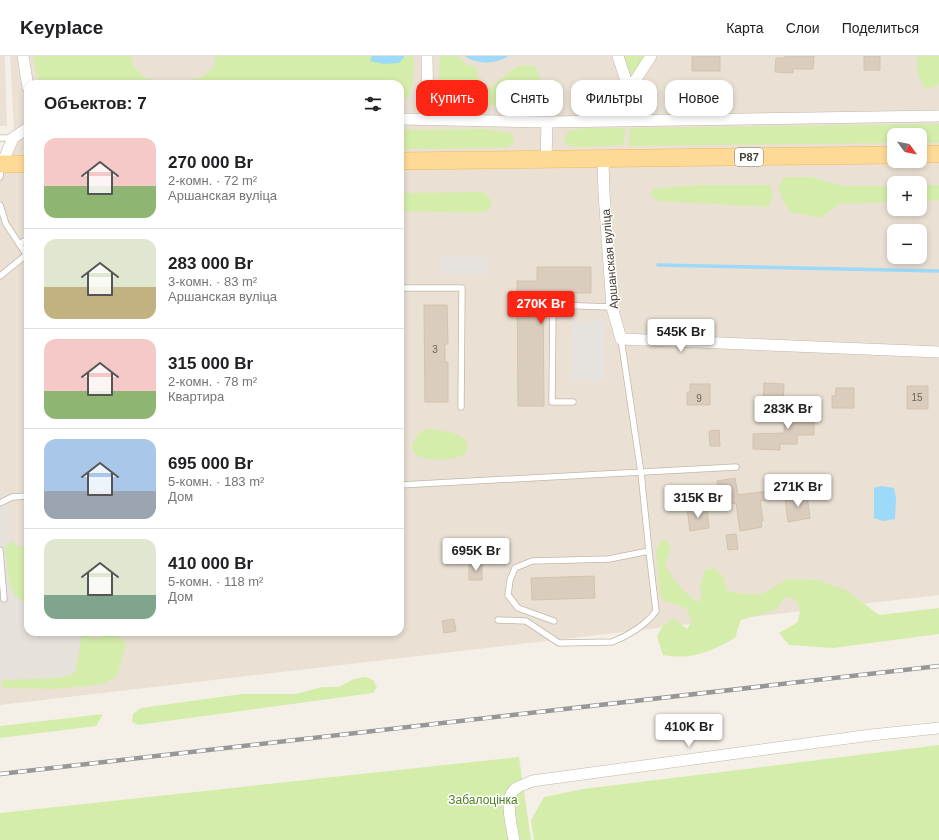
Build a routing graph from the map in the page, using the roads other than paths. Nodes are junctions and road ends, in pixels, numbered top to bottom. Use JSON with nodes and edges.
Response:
{"nodes":[{"id":1,"x":22,"y":56,"type":"edge"},
{"id":2,"x":427,"y":56,"type":"edge"},
{"id":3,"x":618,"y":56,"type":"edge"},
{"id":4,"x":651,"y":56,"type":"edge"},
{"id":5,"x":26,"y":80,"type":"edge"},
{"id":6,"x":626,"y":80,"type":"edge"},
{"id":7,"x":635,"y":80,"type":"edge"},
{"id":8,"x":625,"y":116,"type":"edge"},
{"id":9,"x":939,"y":116,"type":"edge"},
{"id":10,"x":428,"y":118,"type":"junction"},
{"id":11,"x":404,"y":119,"type":"edge"},
{"id":12,"x":624,"y":121,"type":"junction"},
{"id":13,"x":547,"y":122,"type":"junction"},
{"id":14,"x":24,"y":131,"type":"edge"},
{"id":15,"x":0,"y":138,"type":"edge"},
{"id":16,"x":13,"y":138,"type":"junction"},
{"id":17,"x":927,"y":154,"type":"edge"},
{"id":18,"x":939,"y":154,"type":"edge"},
{"id":19,"x":887,"y":155,"type":"edge"},
{"id":20,"x":546,"y":160,"type":"junction"},
{"id":21,"x":603,"y":160,"type":"junction"},
{"id":22,"x":404,"y":161,"type":"edge"},
{"id":23,"x":24,"y":165,"type":"edge"},
{"id":24,"x":1,"y":169,"type":"edge"},
{"id":25,"x":0,"y":205,"type":"edge"},
{"id":26,"x":24,"y":241,"type":"edge"},
{"id":27,"x":19,"y":244,"type":"junction"},
{"id":28,"x":24,"y":252,"type":"edge"},
{"id":29,"x":24,"y":258,"type":"edge"},
{"id":30,"x":0,"y":276,"type":"edge"},
{"id":31,"x":404,"y":287,"type":"edge"},
{"id":32,"x":612,"y":307,"type":"junction"},
{"id":33,"x":621,"y":339,"type":"junction"},
{"id":34,"x":939,"y":352,"type":"edge"},
{"id":35,"x":573,"y":402,"type":"dead end"},
{"id":36,"x":461,"y":407,"type":"dead end"},
{"id":37,"x":736,"y":467,"type":"dead end"},
{"id":38,"x":642,"y":473,"type":"junction"},
{"id":39,"x":404,"y":485,"type":"edge"},
{"id":40,"x":24,"y":496,"type":"edge"},
{"id":41,"x":0,"y":503,"type":"edge"},
{"id":42,"x":0,"y":550,"type":"edge"},
{"id":43,"x":649,"y":551,"type":"junction"},
{"id":44,"x":4,"y":599,"type":"dead end"},
{"id":45,"x":498,"y":620,"type":"dead end"},
{"id":46,"x":554,"y":621,"type":"dead end"},
{"id":47,"x":939,"y":728,"type":"edge"},
{"id":48,"x":514,"y":840,"type":"edge"}],
"edges":[{"from":1,"to":5,"type":"street"},
{"from":2,"to":10,"type":"street"},
{"from":3,"to":6,"type":"street"},
{"from":4,"to":7,"type":"street"},
{"from":8,"to":12,"type":"street"},
{"from":9,"to":12,"type":"street"},
{"from":10,"to":11,"type":"street"},
{"from":10,"to":13,"type":"street"},
{"from":12,"to":13,"type":"street"},
{"from":13,"to":20,"type":"street"},
{"from":14,"to":16,"type":"street"},
{"from":15,"to":16,"type":"lane"},
{"from":16,"to":24,"type":"street"},
{"from":17,"to":18,"type":"main road"},
{"from":19,"to":21,"type":"main road","number":"Р87"},
{"from":20,"to":21,"type":"main road","number":"Р87"},
{"from":20,"to":22,"type":"main road","number":"Р87"},
{"from":21,"to":32,"type":"street","name":"Аршанская вуліца"},
{"from":23,"to":24,"type":"main road"},
{"from":25,"to":27,"type":"lane"},
{"from":26,"to":27,"type":"lane"},
{"from":27,"to":28,"type":"lane"},
{"from":29,"to":30,"type":"lane"},
{"from":31,"to":36,"type":"lane"},
{"from":32,"to":33,"type":"street","name":"Аршанская вуліца"},
{"from":32,"to":35,"type":"lane"},
{"from":33,"to":34,"type":"street"},
{"from":33,"to":38,"type":"lane"},
{"from":37,"to":38,"type":"lane"},
{"from":38,"to":39,"type":"lane"},
{"from":38,"to":43,"type":"lane"},
{"from":40,"to":41,"type":"lane"},
{"from":42,"to":44,"type":"lane"},
{"from":43,"to":45,"type":"lane"},
{"from":43,"to":46,"type":"lane"},
{"from":47,"to":48,"type":"street"}]}
